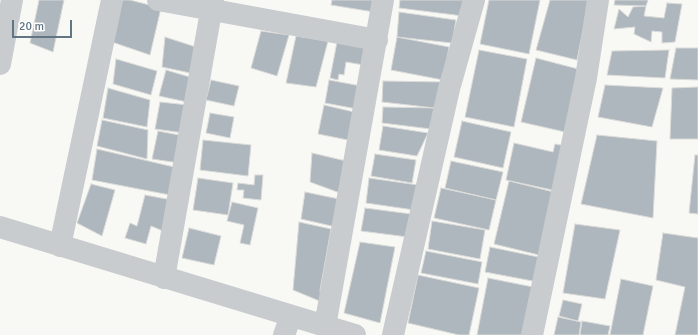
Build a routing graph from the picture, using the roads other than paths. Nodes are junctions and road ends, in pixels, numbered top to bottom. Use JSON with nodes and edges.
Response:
{"nodes":[{"id":1,"x":12,"y":0,"type":"edge"},
{"id":2,"x":112,"y":0,"type":"edge"},
{"id":3,"x":158,"y":0,"type":"edge"},
{"id":4,"x":383,"y":0,"type":"edge"},
{"id":5,"x":474,"y":0,"type":"edge"},
{"id":6,"x":598,"y":0,"type":"edge"},
{"id":7,"x":213,"y":5,"type":"edge"},
{"id":8,"x":377,"y":40,"type":"junction"},
{"id":9,"x":0,"y":64,"type":"edge"},
{"id":10,"x":0,"y":227,"type":"edge"},
{"id":11,"x":60,"y":246,"type":"junction"},
{"id":12,"x":164,"y":278,"type":"junction"},
{"id":13,"x":288,"y":326,"type":"edge"},
{"id":14,"x":326,"y":326,"type":"junction"},
{"id":15,"x":355,"y":335,"type":"edge"},
{"id":16,"x":393,"y":335,"type":"edge"},
{"id":17,"x":532,"y":335,"type":"edge"}],
"edges":[{"from":1,"to":9,"type":"street"},
{"from":2,"to":11,"type":"street"},
{"from":3,"to":7,"type":"street"},
{"from":4,"to":8,"type":"street"},
{"from":5,"to":16,"type":"street"},
{"from":6,"to":17,"type":"street"},
{"from":7,"to":8,"type":"street"},
{"from":7,"to":12,"type":"street"},
{"from":8,"to":14,"type":"street"},
{"from":10,"to":11,"type":"street"},
{"from":11,"to":12,"type":"street"},
{"from":12,"to":13,"type":"street"},
{"from":13,"to":14,"type":"street"},
{"from":14,"to":15,"type":"street"}]}
